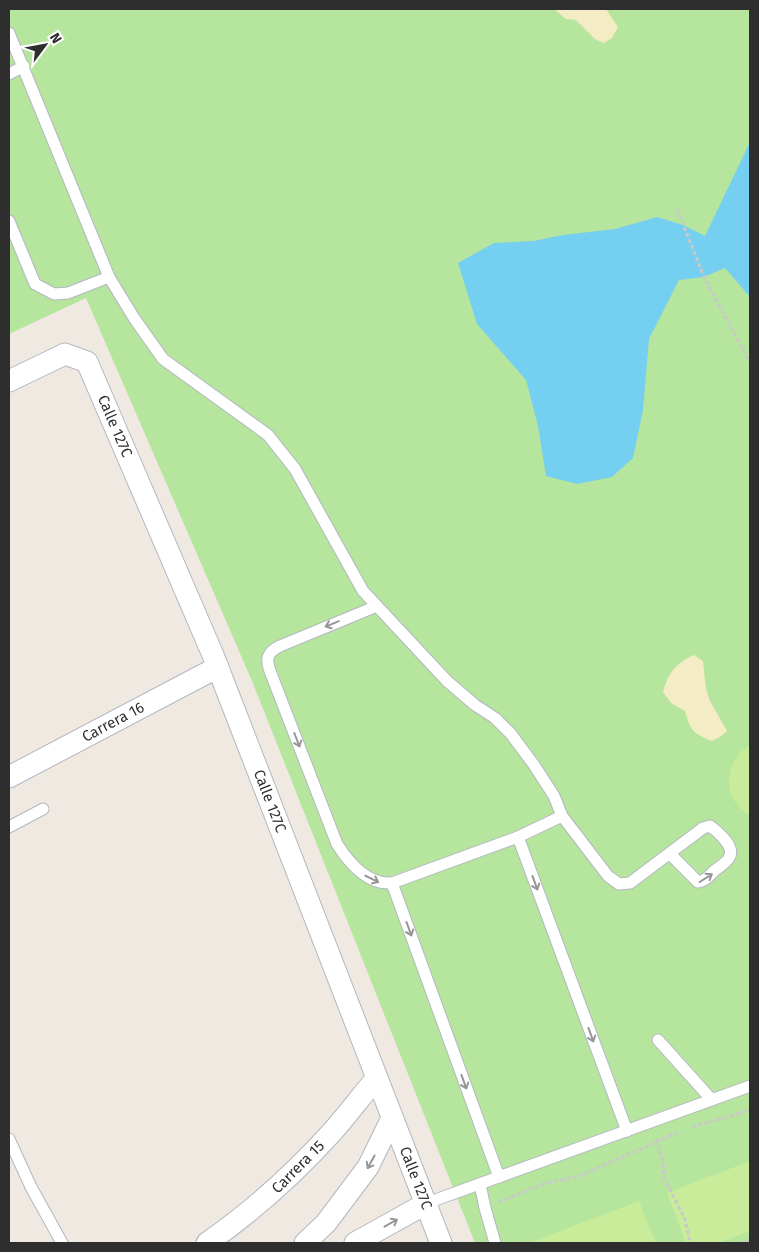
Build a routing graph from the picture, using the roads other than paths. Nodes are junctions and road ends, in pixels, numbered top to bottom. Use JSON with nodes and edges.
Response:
{"nodes":[{"id":1,"x":9,"y":33,"type":"edge"},
{"id":2,"x":24,"y":66,"type":"junction"},
{"id":3,"x":9,"y":74,"type":"edge"},
{"id":4,"x":9,"y":221,"type":"edge"},
{"id":5,"x":109,"y":277,"type":"junction"},
{"id":6,"x":9,"y":381,"type":"edge"},
{"id":7,"x":377,"y":606,"type":"junction"},
{"id":8,"x":218,"y":667,"type":"junction"},
{"id":9,"x":9,"y":777,"type":"edge"},
{"id":10,"x":43,"y":809,"type":"dead end"},
{"id":11,"x":562,"y":816,"type":"junction"},
{"id":12,"x":9,"y":827,"type":"edge"},
{"id":13,"x":518,"y":837,"type":"junction"},
{"id":14,"x":670,"y":854,"type":"junction"},
{"id":15,"x":392,"y":883,"type":"junction"},
{"id":16,"x":658,"y":1040,"type":"dead end"},
{"id":17,"x":377,"y":1078,"type":"junction"},
{"id":18,"x":750,"y":1086,"type":"edge"},
{"id":19,"x":712,"y":1100,"type":"junction"},
{"id":20,"x":392,"y":1118,"type":"junction"},
{"id":21,"x":627,"y":1131,"type":"junction"},
{"id":22,"x":9,"y":1139,"type":"edge"},
{"id":23,"x":499,"y":1177,"type":"junction"},
{"id":24,"x":480,"y":1184,"type":"junction"},
{"id":25,"x":427,"y":1203,"type":"junction"},
{"id":26,"x":62,"y":1243,"type":"edge"},
{"id":27,"x":207,"y":1243,"type":"edge"},
{"id":28,"x":305,"y":1243,"type":"edge"},
{"id":29,"x":355,"y":1243,"type":"edge"},
{"id":30,"x":441,"y":1243,"type":"edge"},
{"id":31,"x":495,"y":1243,"type":"edge"}],
"edges":[{"from":1,"to":2,"type":"lane"},
{"from":2,"to":3,"type":"lane"},
{"from":2,"to":5,"type":"lane"},
{"from":4,"to":5,"type":"lane"},
{"from":5,"to":7,"type":"lane"},
{"from":6,"to":8,"type":"street","name":"Calle 127C"},
{"from":7,"to":11,"type":"lane"},
{"from":7,"to":15,"type":"lane","one_way":true},
{"from":8,"to":9,"type":"street","name":"Carrera 16"},
{"from":8,"to":17,"type":"street","name":"Calle 127C"},
{"from":10,"to":12,"type":"lane"},
{"from":11,"to":13,"type":"lane"},
{"from":11,"to":14,"type":"lane"},
{"from":13,"to":15,"type":"lane"},
{"from":13,"to":21,"type":"lane","one_way":true},
{"from":14,"to":14,"type":"lane","one_way":true},
{"from":15,"to":23,"type":"lane","one_way":true},
{"from":16,"to":19,"type":"lane"},
{"from":17,"to":20,"type":"street","name":"Calle 127C"},
{"from":17,"to":27,"type":"street","name":"Carrera 15"},
{"from":18,"to":19,"type":"lane"},
{"from":19,"to":21,"type":"lane"},
{"from":20,"to":25,"type":"street","name":"Calle 127C"},
{"from":20,"to":28,"type":"street","one_way":true},
{"from":21,"to":23,"type":"lane"},
{"from":22,"to":26,"type":"lane"},
{"from":23,"to":24,"type":"lane"},
{"from":24,"to":25,"type":"lane"},
{"from":24,"to":31,"type":"lane"},
{"from":29,"to":25,"type":"street","one_way":true},
{"from":25,"to":30,"type":"street","name":"Calle 127C"}]}
